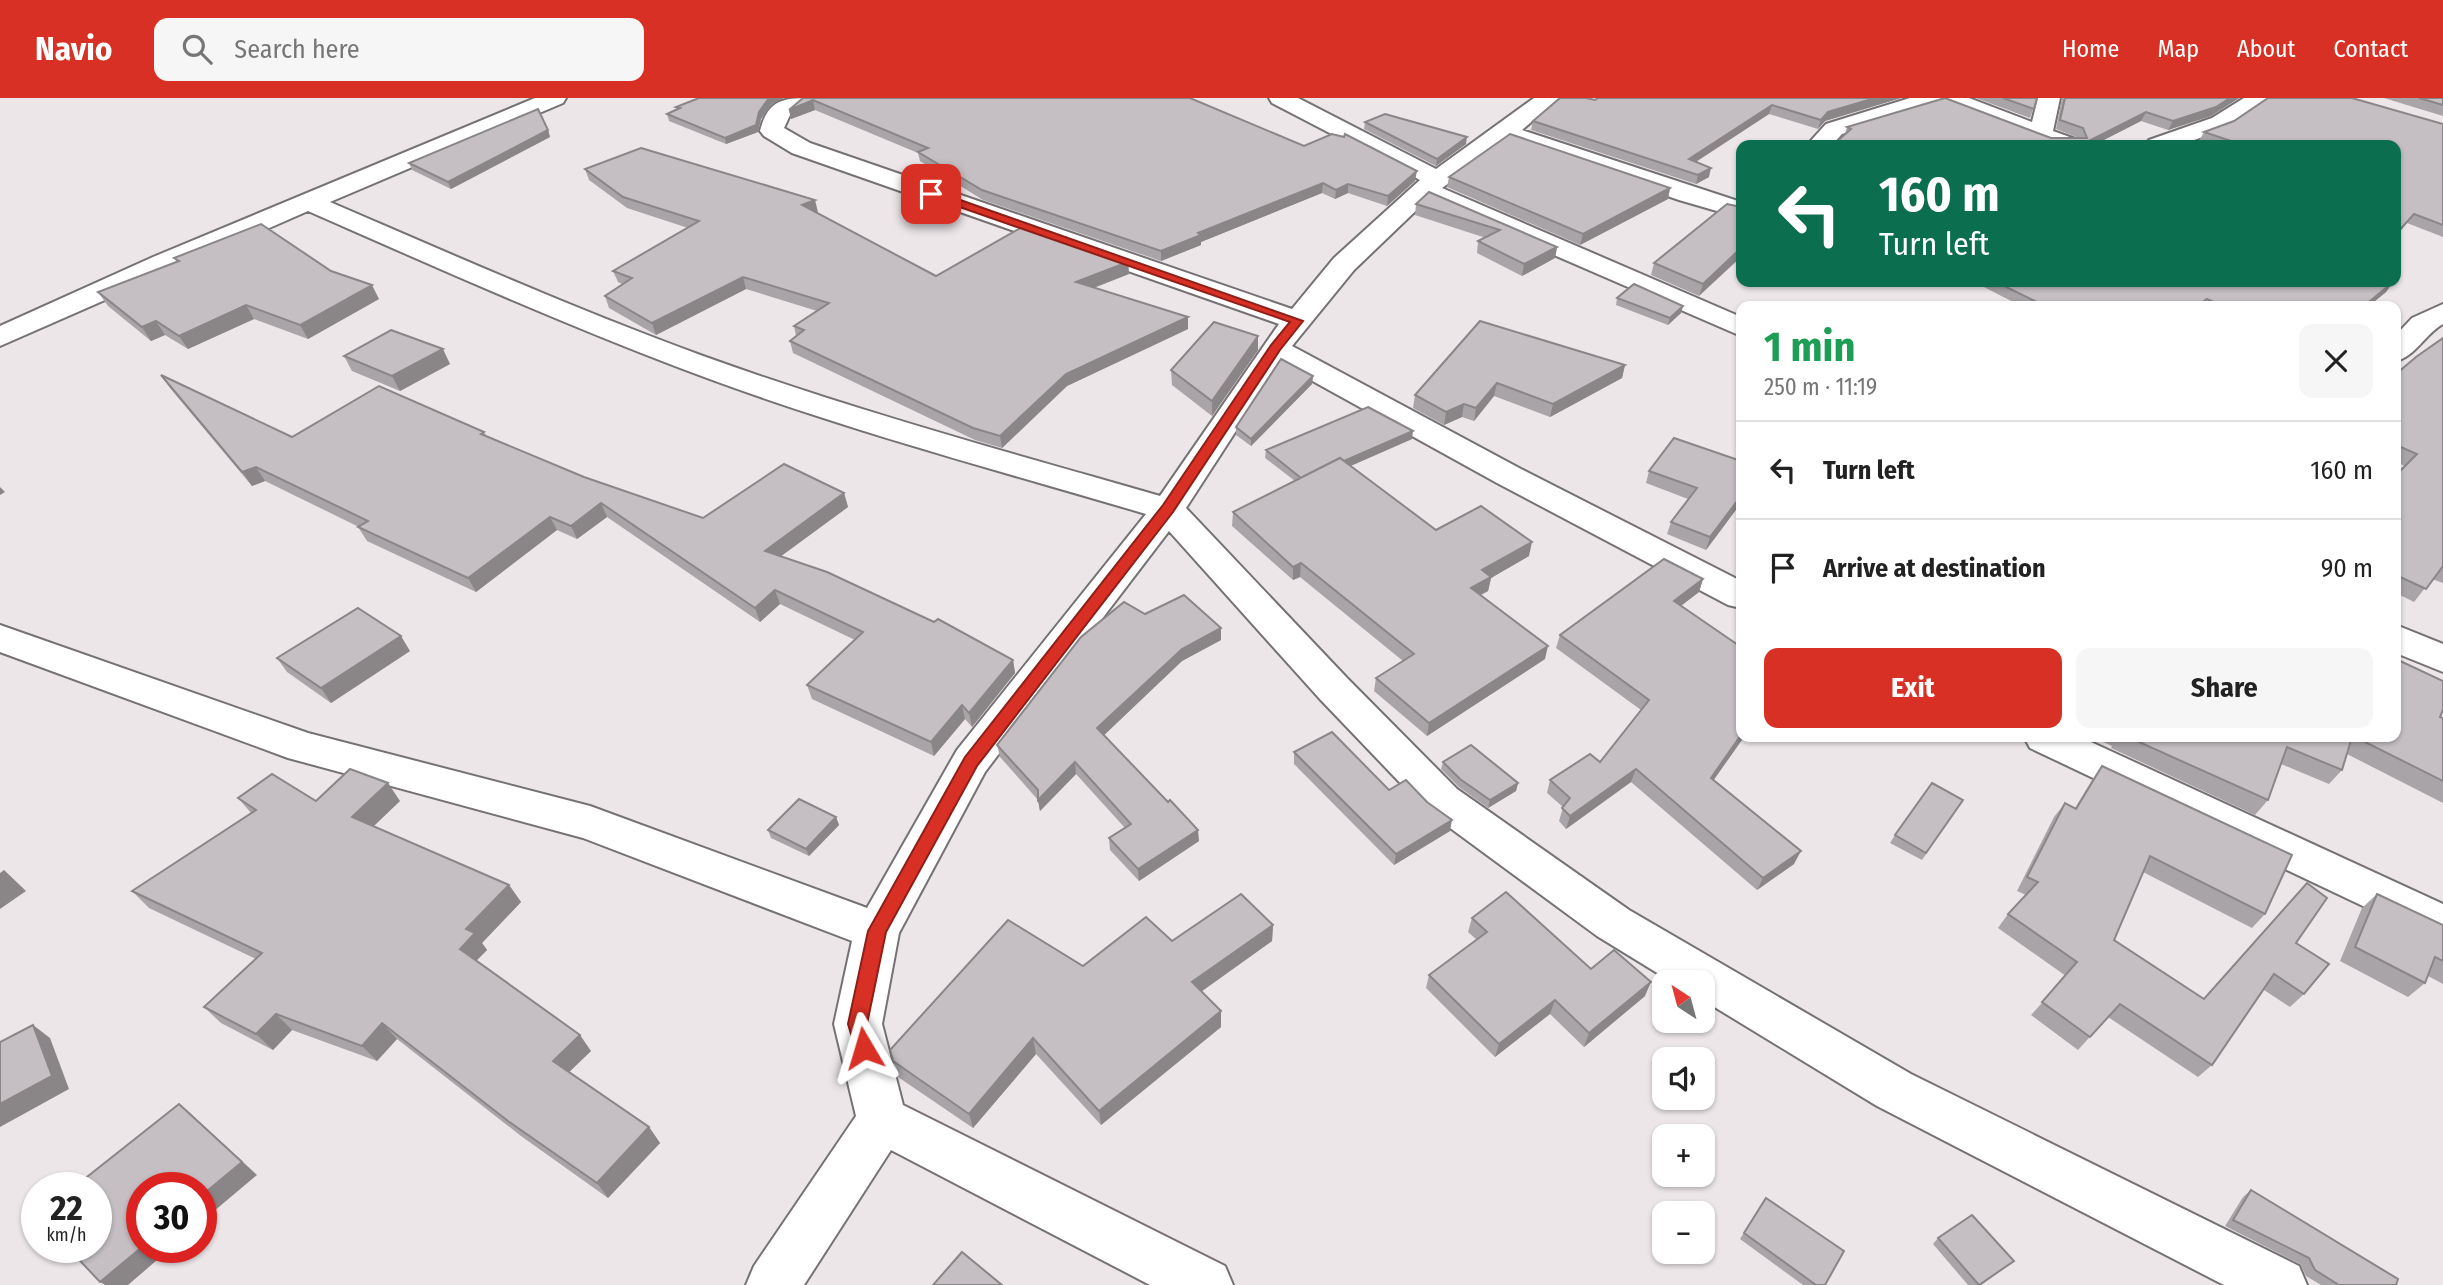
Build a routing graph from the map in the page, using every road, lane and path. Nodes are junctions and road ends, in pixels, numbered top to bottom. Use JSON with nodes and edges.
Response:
{"nodes":[{"id":1,"x":555,"y":98,"type":"edge"},
{"id":2,"x":803,"y":98,"type":"edge"},
{"id":3,"x":1280,"y":98,"type":"edge"},
{"id":4,"x":1548,"y":98,"type":"edge"},
{"id":5,"x":1936,"y":98,"type":"edge"},
{"id":6,"x":1948,"y":98,"type":"edge"},
{"id":7,"x":2049,"y":98,"type":"edge"},
{"id":8,"x":2260,"y":98,"type":"edge"},
{"id":9,"x":1505,"y":132,"type":"junction"},
{"id":10,"x":2041,"y":132,"type":"junction"},
{"id":11,"x":1824,"y":140,"type":"edge"},
{"id":12,"x":2058,"y":140,"type":"edge"},
{"id":13,"x":2172,"y":140,"type":"edge"},
{"id":14,"x":1431,"y":184,"type":"junction"},
{"id":15,"x":308,"y":202,"type":"junction"},
{"id":16,"x":1736,"y":209,"type":"edge"},
{"id":17,"x":2443,"y":313,"type":"edge"},
{"id":18,"x":1736,"y":325,"type":"edge"},
{"id":19,"x":1286,"y":334,"type":"junction"},
{"id":20,"x":0,"y":337,"type":"edge"},
{"id":21,"x":2401,"y":347,"type":"edge"},
{"id":22,"x":1168,"y":509,"type":"junction"},
{"id":23,"x":1736,"y":593,"type":"edge"},
{"id":24,"x":0,"y":638,"type":"edge"},
{"id":25,"x":2401,"y":640,"type":"edge"},
{"id":26,"x":2443,"y":659,"type":"edge"},
{"id":27,"x":2055,"y":742,"type":"edge"},
{"id":28,"x":2443,"y":925,"type":"edge"},
{"id":29,"x":877,"y":931,"type":"junction"},
{"id":30,"x":882,"y":1120,"type":"junction"},
{"id":31,"x":773,"y":1285,"type":"edge"},
{"id":32,"x":1206,"y":1285,"type":"edge"},
{"id":33,"x":2280,"y":1285,"type":"edge"}],
"edges":[{"from":1,"to":15,"type":"street"},
{"from":2,"to":19,"type":"street"},
{"from":3,"to":14,"type":"street"},
{"from":4,"to":9,"type":"street"},
{"from":5,"to":11,"type":"street"},
{"from":6,"to":10,"type":"street"},
{"from":7,"to":10,"type":"street"},
{"from":8,"to":13,"type":"street"},
{"from":9,"to":14,"type":"street"},
{"from":9,"to":16,"type":"street"},
{"from":10,"to":12,"type":"street"},
{"from":14,"to":18,"type":"street"},
{"from":14,"to":19,"type":"street"},
{"from":15,"to":20,"type":"street"},
{"from":15,"to":22,"type":"street"},
{"from":17,"to":21,"type":"street"},
{"from":19,"to":22,"type":"street"},
{"from":19,"to":23,"type":"street"},
{"from":22,"to":29,"type":"street"},
{"from":22,"to":33,"type":"street"},
{"from":24,"to":29,"type":"street"},
{"from":25,"to":26,"type":"street"},
{"from":27,"to":28,"type":"street"},
{"from":29,"to":30,"type":"street"},
{"from":30,"to":31,"type":"street"},
{"from":30,"to":32,"type":"street"}]}
